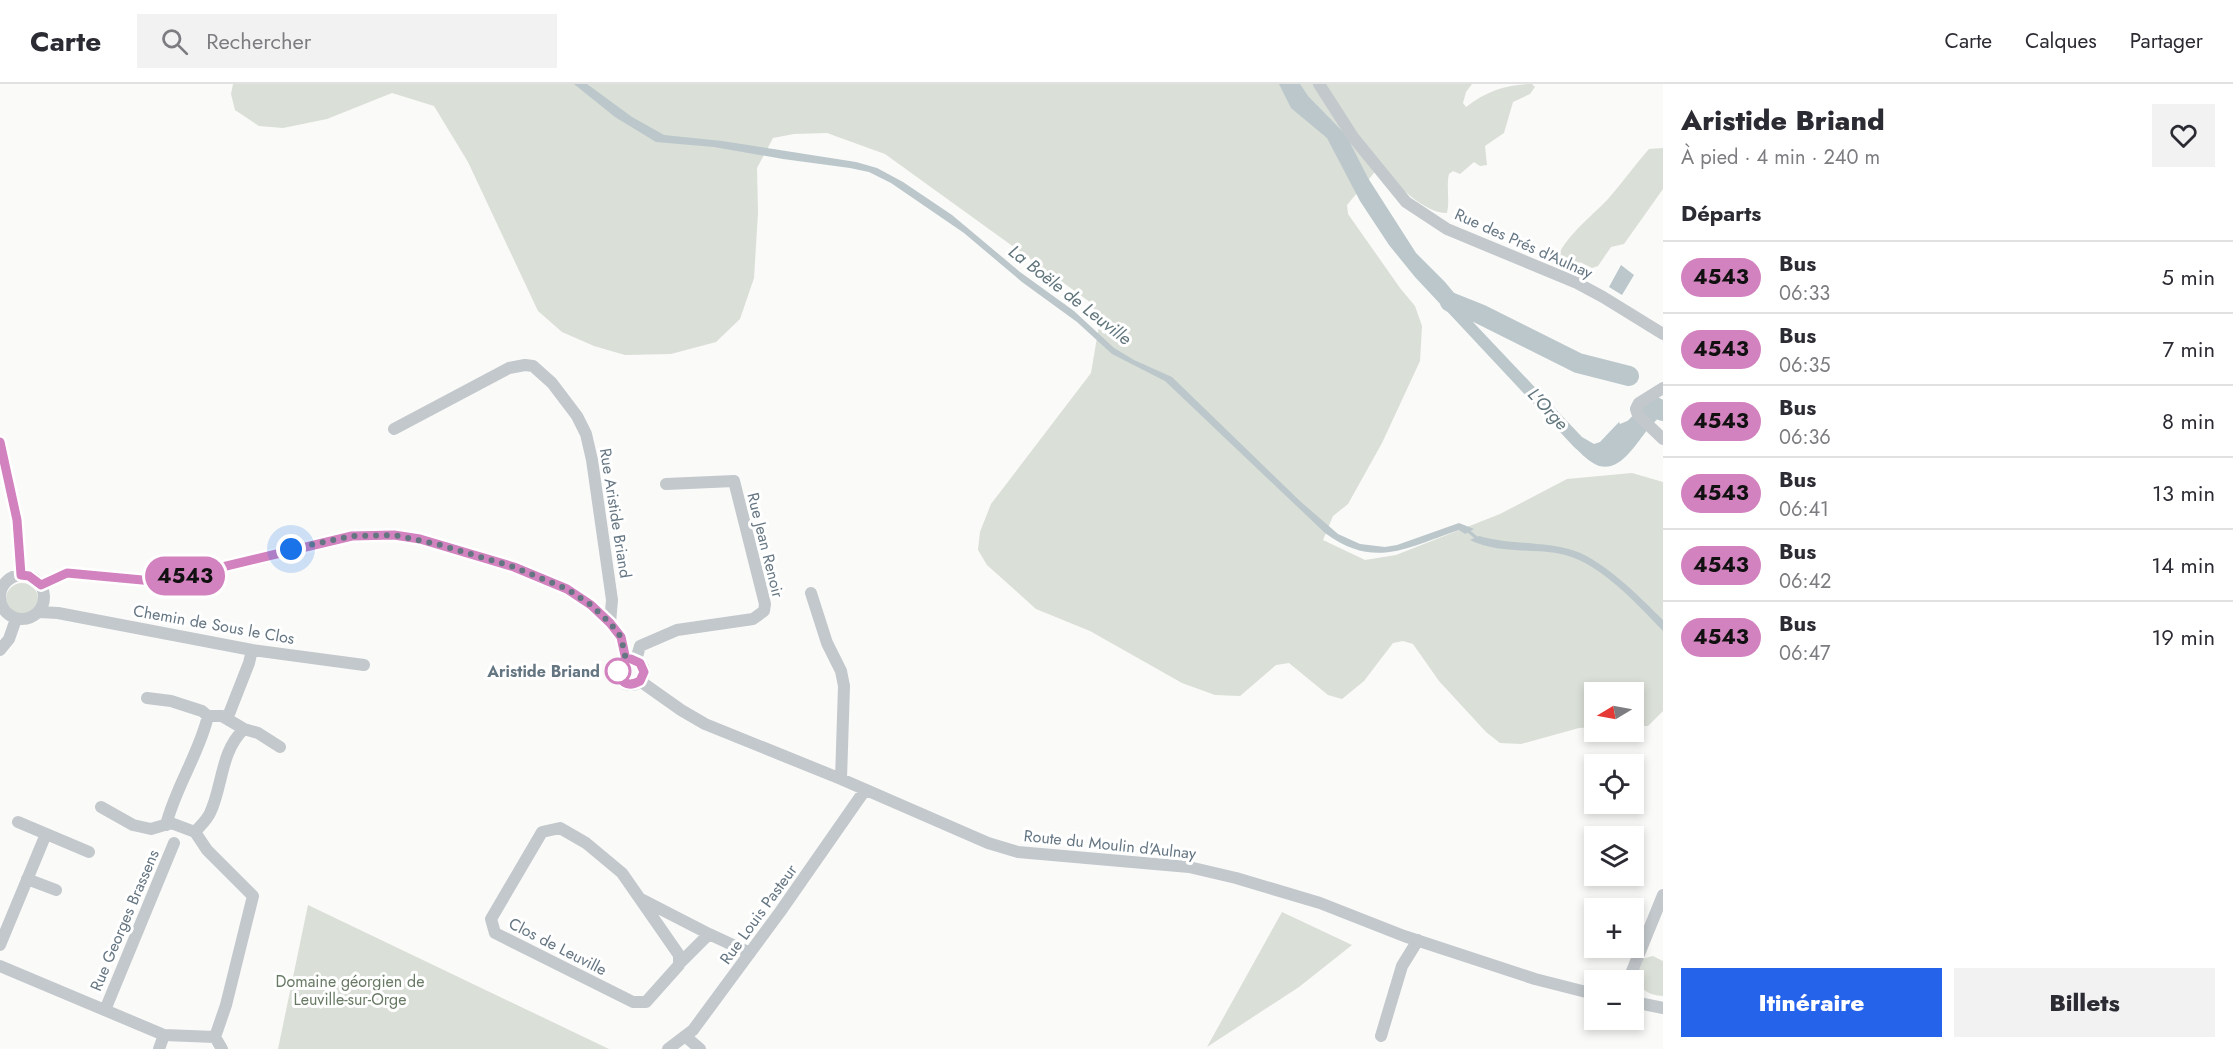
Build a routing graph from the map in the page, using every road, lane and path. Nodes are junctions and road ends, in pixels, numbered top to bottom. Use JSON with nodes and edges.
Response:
{"nodes":[{"id":1,"x":1319,"y":84,"type":"edge"},
{"id":2,"x":1663,"y":334,"type":"edge"},
{"id":3,"x":1659,"y":391,"type":"edge"},
{"id":4,"x":394,"y":429,"type":"dead end"},
{"id":5,"x":1663,"y":439,"type":"edge"},
{"id":6,"x":0,"y":442,"type":"edge"},
{"id":7,"x":666,"y":484,"type":"dead end"},
{"id":8,"x":21,"y":575,"type":"junction"},
{"id":9,"x":2,"y":583,"type":"edge"},
{"id":10,"x":41,"y":585,"type":"junction"},
{"id":11,"x":811,"y":593,"type":"dead end"},
{"id":12,"x":0,"y":601,"type":"edge"},
{"id":13,"x":42,"y":607,"type":"junction"},
{"id":14,"x":16,"y":619,"type":"junction"},
{"id":15,"x":610,"y":623,"type":"junction"},
{"id":16,"x":0,"y":650,"type":"edge"},
{"id":17,"x":252,"y":650,"type":"junction"},
{"id":18,"x":631,"y":660,"type":"junction"},
{"id":19,"x":364,"y":665,"type":"dead end"},
{"id":20,"x":640,"y":681,"type":"junction"},
{"id":21,"x":147,"y":698,"type":"dead end"},
{"id":22,"x":208,"y":716,"type":"junction"},
{"id":23,"x":227,"y":719,"type":"junction"},
{"id":24,"x":244,"y":729,"type":"junction"},
{"id":25,"x":280,"y":747,"type":"dead end"},
{"id":26,"x":842,"y":779,"type":"junction"},
{"id":27,"x":865,"y":790,"type":"junction"},
{"id":28,"x":101,"y":807,"type":"dead end"},
{"id":29,"x":18,"y":822,"type":"dead end"},
{"id":30,"x":166,"y":825,"type":"junction"},
{"id":31,"x":195,"y":832,"type":"junction"},
{"id":32,"x":46,"y":834,"type":"junction"},
{"id":33,"x":174,"y":843,"type":"dead end"},
{"id":34,"x":89,"y":852,"type":"dead end"},
{"id":35,"x":27,"y":879,"type":"junction"},
{"id":36,"x":56,"y":890,"type":"dead end"},
{"id":37,"x":1663,"y":896,"type":"edge"},
{"id":38,"x":639,"y":898,"type":"junction"},
{"id":39,"x":709,"y":934,"type":"junction"},
{"id":40,"x":1418,"y":940,"type":"junction"},
{"id":41,"x":0,"y":945,"type":"edge"},
{"id":42,"x":750,"y":952,"type":"junction"},
{"id":43,"x":681,"y":962,"type":"junction"},
{"id":44,"x":0,"y":966,"type":"edge"},
{"id":45,"x":1633,"y":970,"type":"edge"},
{"id":46,"x":1584,"y":991,"type":"edge"},
{"id":47,"x":1644,"y":1004,"type":"edge"},
{"id":48,"x":1663,"y":1008,"type":"edge"},
{"id":49,"x":105,"y":1010,"type":"junction"},
{"id":50,"x":164,"y":1035,"type":"junction"},
{"id":51,"x":685,"y":1036,"type":"junction"},
{"id":52,"x":1381,"y":1036,"type":"dead end"},
{"id":53,"x":215,"y":1037,"type":"junction"},
{"id":54,"x":159,"y":1049,"type":"edge"},
{"id":55,"x":222,"y":1049,"type":"edge"},
{"id":56,"x":668,"y":1049,"type":"edge"},
{"id":57,"x":700,"y":1049,"type":"edge"}],
"edges":[{"from":1,"to":2,"type":"street","name":"Rue des Prés d'Aulnay"},
{"from":3,"to":5,"type":"street"},
{"from":4,"to":15,"type":"street","name":"Rue Aristide Briand"},
{"from":6,"to":8,"type":"street"},
{"from":7,"to":18,"type":"street","name":"Rue Jean Renoir"},
{"from":8,"to":9,"type":"street"},
{"from":8,"to":10,"type":"street"},
{"from":9,"to":12,"type":"street"},
{"from":10,"to":13,"type":"street"},
{"from":10,"to":15,"type":"street","name":"Rue Aristide Briand"},
{"from":11,"to":26,"type":"street"},
{"from":12,"to":14,"type":"street"},
{"from":13,"to":14,"type":"street"},
{"from":13,"to":17,"type":"street","name":"Chemin de Sous le Clos"},
{"from":14,"to":16,"type":"street"},
{"from":15,"to":18,"type":"street","name":"Rue Aristide Briand"},
{"from":17,"to":19,"type":"street","name":"Chemin de Sous le Clos"},
{"from":17,"to":23,"type":"street"},
{"from":18,"to":20,"type":"street"},
{"from":18,"to":20,"type":"street"},
{"from":20,"to":26,"type":"street","name":"Route du Moulin d'Aulnay"},
{"from":21,"to":22,"type":"street"},
{"from":22,"to":23,"type":"street"},
{"from":22,"to":30,"type":"street"},
{"from":23,"to":24,"type":"street"},
{"from":24,"to":25,"type":"street"},
{"from":24,"to":31,"type":"street"},
{"from":26,"to":27,"type":"street","name":"Route du Moulin d'Aulnay"},
{"from":27,"to":40,"type":"street","name":"Route du Moulin d'Aulnay"},
{"from":27,"to":42,"type":"street","name":"Rue Louis Pasteur"},
{"from":28,"to":30,"type":"street"},
{"from":29,"to":32,"type":"street"},
{"from":30,"to":31,"type":"street"},
{"from":31,"to":53,"type":"street"},
{"from":32,"to":34,"type":"street"},
{"from":32,"to":35,"type":"street"},
{"from":33,"to":49,"type":"street","name":"Rue Georges Brassens"},
{"from":35,"to":36,"type":"street"},
{"from":35,"to":41,"type":"street"},
{"from":37,"to":45,"type":"street"},
{"from":38,"to":39,"type":"street","name":"Clos de Leuville"},
{"from":38,"to":43,"type":"street","name":"Clos de Leuville"},
{"from":38,"to":43,"type":"street","name":"Clos de Leuville"},
{"from":39,"to":42,"type":"street","name":"Clos de Leuville"},
{"from":39,"to":43,"type":"street","name":"Clos de Leuville"},
{"from":40,"to":46,"type":"street","name":"Route du Moulin d'Aulnay"},
{"from":40,"to":52,"type":"street"},
{"from":42,"to":51,"type":"street","name":"Rue Louis Pasteur"},
{"from":44,"to":49,"type":"street"},
{"from":47,"to":48,"type":"street"},
{"from":49,"to":50,"type":"street"},
{"from":50,"to":53,"type":"street"},
{"from":50,"to":54,"type":"street"},
{"from":51,"to":56,"type":"street","name":"Rue Louis Pasteur"},
{"from":51,"to":57,"type":"street"},
{"from":53,"to":55,"type":"street"}]}
